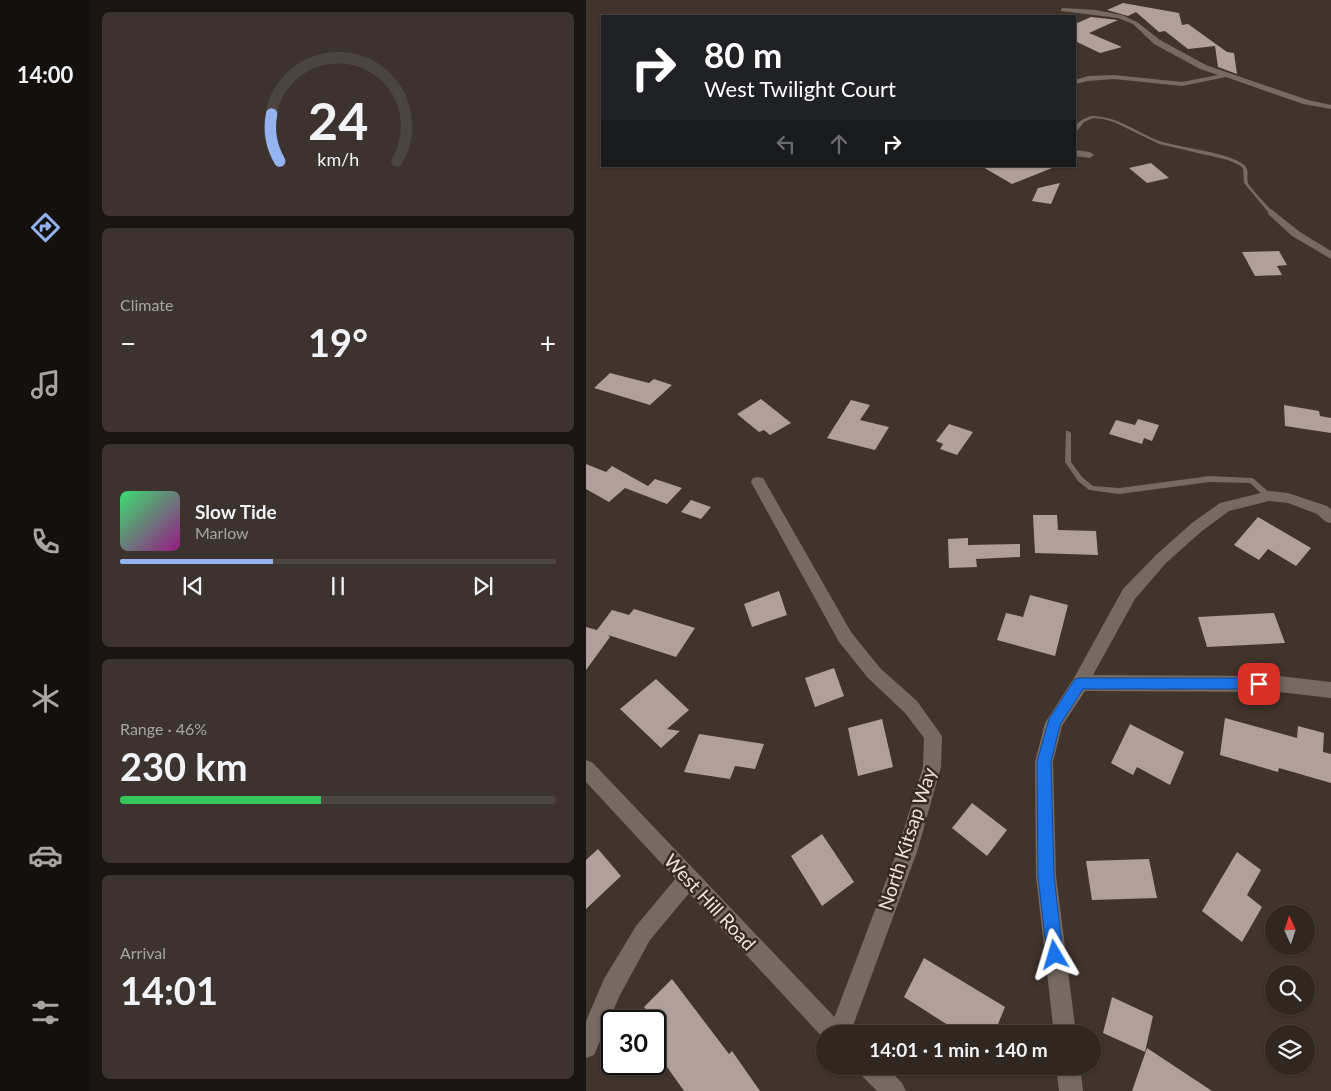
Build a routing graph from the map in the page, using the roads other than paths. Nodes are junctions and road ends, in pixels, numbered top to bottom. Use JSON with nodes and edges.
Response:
{"nodes":[{"id":1,"x":1059,"y":0,"type":"edge"},
{"id":2,"x":1060,"y":13,"type":"edge"},
{"id":3,"x":1227,"y":75,"type":"junction"},
{"id":4,"x":1076,"y":82,"type":"edge"},
{"id":5,"x":1331,"y":106,"type":"edge"},
{"id":6,"x":1076,"y":128,"type":"edge"},
{"id":7,"x":1076,"y":153,"type":"edge"},
{"id":8,"x":1090,"y":155,"type":"dead end"},
{"id":9,"x":1271,"y":212,"type":"joint"},
{"id":10,"x":1331,"y":256,"type":"edge"},
{"id":11,"x":1068,"y":433,"type":"dead end"},
{"id":12,"x":758,"y":482,"type":"dead end"},
{"id":13,"x":1269,"y":496,"type":"junction"},
{"id":14,"x":1331,"y":518,"type":"edge"},
{"id":15,"x":1080,"y":683,"type":"junction"},
{"id":16,"x":1331,"y":690,"type":"edge"},
{"id":17,"x":586,"y":769,"type":"edge"},
{"id":18,"x":688,"y":879,"type":"junction"},
{"id":19,"x":828,"y":1025,"type":"edge"},
{"id":20,"x":840,"y":1025,"type":"edge"},
{"id":21,"x":1063,"y":1025,"type":"edge"},
{"id":22,"x":586,"y":1047,"type":"edge"},
{"id":23,"x":877,"y":1075,"type":"edge"},
{"id":24,"x":1069,"y":1075,"type":"edge"},
{"id":25,"x":894,"y":1091,"type":"edge"},
{"id":26,"x":1071,"y":1091,"type":"edge"}],
"edges":[{"from":1,"to":2,"type":"street"},
{"from":2,"to":3,"type":"street"},
{"from":3,"to":4,"type":"street"},
{"from":3,"to":5,"type":"street"},
{"from":6,"to":9,"type":"lane"},
{"from":7,"to":8,"type":"street"},
{"from":9,"to":10,"type":"street"},
{"from":11,"to":13,"type":"lane"},
{"from":12,"to":20,"type":"street","name":"North Kitsap Way"},
{"from":13,"to":14,"type":"street"},
{"from":13,"to":15,"type":"street"},
{"from":15,"to":16,"type":"street"},
{"from":15,"to":21,"type":"street"},
{"from":17,"to":18,"type":"street","name":"West Hill Road"},
{"from":18,"to":19,"type":"street","name":"West Hill Road"},
{"from":18,"to":22,"type":"street"},
{"from":23,"to":25,"type":"street"},
{"from":24,"to":26,"type":"street"}]}
